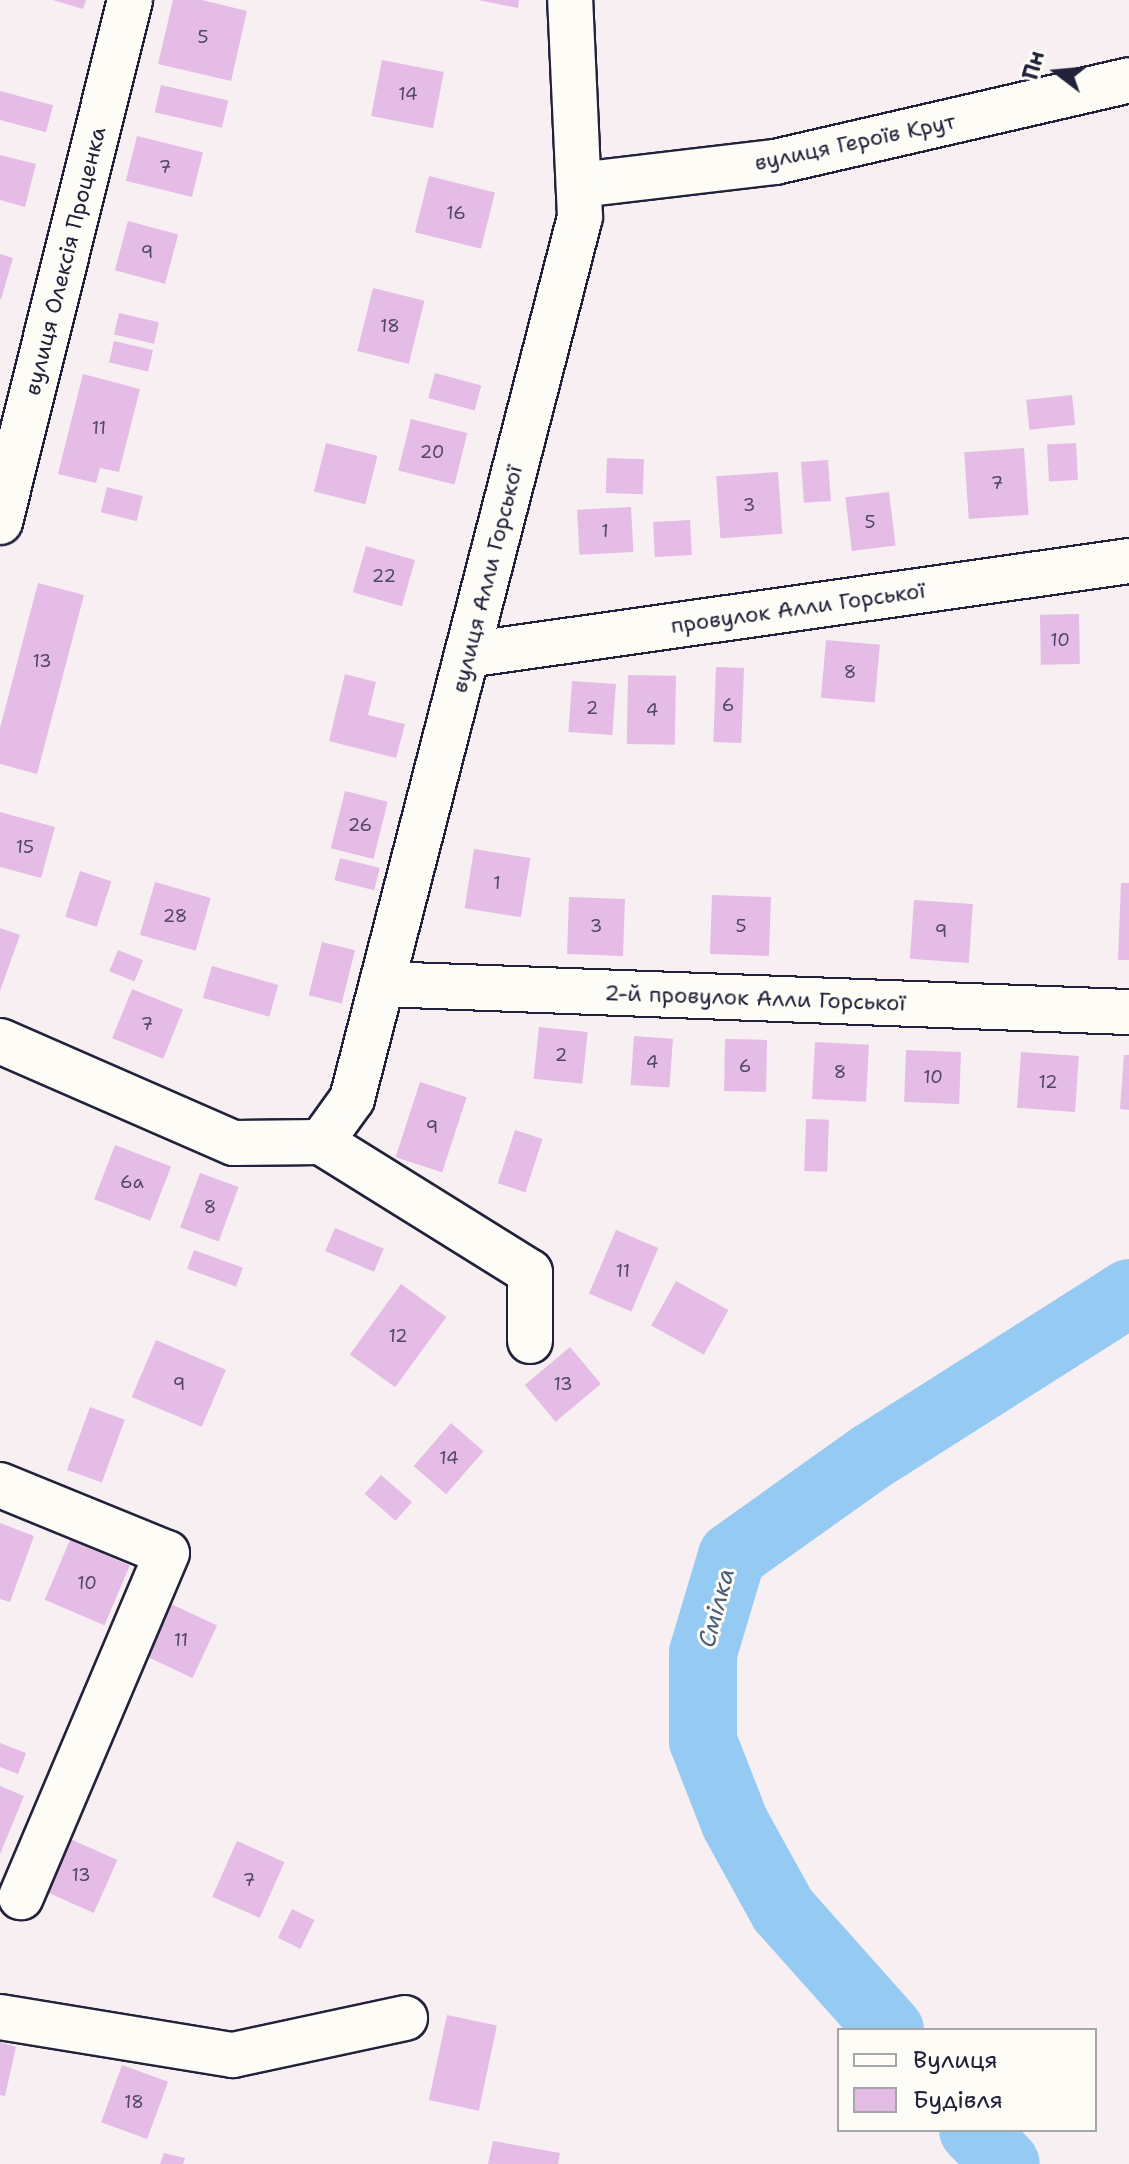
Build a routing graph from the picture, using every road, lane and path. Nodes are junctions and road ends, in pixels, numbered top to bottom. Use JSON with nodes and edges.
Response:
{"nodes":[{"id":1,"x":130,"y":0,"type":"edge"},
{"id":2,"x":570,"y":0,"type":"edge"},
{"id":3,"x":1129,"y":80,"type":"edge"},
{"id":4,"x":579,"y":185,"type":"junction"},
{"id":5,"x":0,"y":522,"type":"edge"},
{"id":6,"x":1129,"y":561,"type":"edge"},
{"id":7,"x":467,"y":655,"type":"junction"},
{"id":8,"x":382,"y":984,"type":"junction"},
{"id":9,"x":1129,"y":1012,"type":"edge"},
{"id":10,"x":0,"y":1041,"type":"edge"},
{"id":11,"x":321,"y":1142,"type":"junction"},
{"id":12,"x":530,"y":1341,"type":"dead end"},
{"id":13,"x":0,"y":1485,"type":"edge"},
{"id":14,"x":21,"y":1897,"type":"dead end"},
{"id":15,"x":0,"y":2017,"type":"edge"},
{"id":16,"x":405,"y":2018,"type":"dead end"}],
"edges":[{"from":1,"to":5,"type":"street","name":"вулиця Олексія Проценка"},
{"from":2,"to":4,"type":"street","name":"вулиця Алли Горської"},
{"from":3,"to":4,"type":"street","name":"вулиця Героїв Крут"},
{"from":4,"to":7,"type":"street","name":"вулиця Алли Горської"},
{"from":6,"to":7,"type":"street","name":"провулок Алли Горської"},
{"from":7,"to":8,"type":"street","name":"вулиця Алли Горської"},
{"from":8,"to":9,"type":"street","name":"2-й провулок Алли Горської"},
{"from":8,"to":11,"type":"street","name":"вулиця Алли Горської"},
{"from":10,"to":11,"type":"street"},
{"from":11,"to":12,"type":"street"},
{"from":13,"to":14,"type":"street"},
{"from":15,"to":16,"type":"street"}]}
